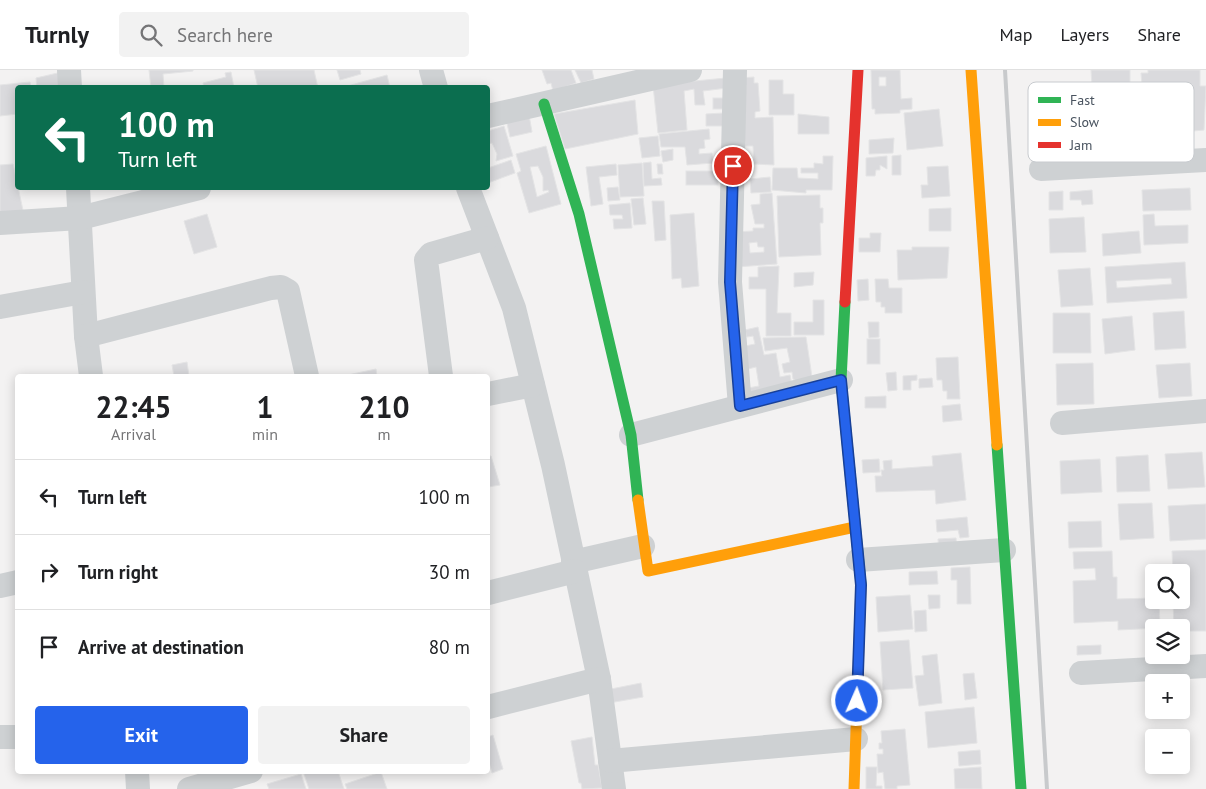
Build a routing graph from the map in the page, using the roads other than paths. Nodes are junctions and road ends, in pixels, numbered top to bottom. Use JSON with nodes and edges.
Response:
{"nodes":[{"id":1,"x":69,"y":70,"type":"edge"},
{"id":2,"x":432,"y":70,"type":"edge"},
{"id":3,"x":690,"y":70,"type":"edge"},
{"id":4,"x":735,"y":70,"type":"edge"},
{"id":5,"x":858,"y":70,"type":"edge"},
{"id":6,"x":971,"y":70,"type":"edge"},
{"id":7,"x":662,"y":73,"type":"edge"},
{"id":8,"x":70,"y":85,"type":"edge"},
{"id":9,"x":435,"y":85,"type":"edge"},
{"id":10,"x":544,"y":104,"type":"junction"},
{"id":11,"x":490,"y":116,"type":"edge"},
{"id":12,"x":1169,"y":162,"type":"edge"},
{"id":13,"x":1041,"y":169,"type":"dead end"},
{"id":14,"x":78,"y":190,"type":"edge"},
{"id":15,"x":191,"y":190,"type":"edge"},
{"id":16,"x":469,"y":190,"type":"edge"},
{"id":17,"x":80,"y":218,"type":"junction"},
{"id":18,"x":0,"y":223,"type":"edge"},
{"id":19,"x":487,"y":238,"type":"junction"},
{"id":20,"x":83,"y":292,"type":"junction"},
{"id":21,"x":0,"y":307,"type":"edge"},
{"id":22,"x":86,"y":336,"type":"junction"},
{"id":23,"x":91,"y":374,"type":"edge"},
{"id":24,"x":307,"y":374,"type":"edge"},
{"id":25,"x":441,"y":374,"type":"edge"},
{"id":26,"x":841,"y":380,"type":"junction"},
{"id":27,"x":533,"y":385,"type":"junction"},
{"id":28,"x":490,"y":394,"type":"edge"},
{"id":29,"x":740,"y":406,"type":"junction"},
{"id":30,"x":1206,"y":411,"type":"edge"},
{"id":31,"x":1062,"y":423,"type":"dead end"},
{"id":32,"x":631,"y":434,"type":"junction"},
{"id":33,"x":855,"y":527,"type":"junction"},
{"id":34,"x":643,"y":546,"type":"junction"},
{"id":35,"x":1004,"y":550,"type":"junction"},
{"id":36,"x":858,"y":560,"type":"junction"},
{"id":37,"x":574,"y":567,"type":"junction"},
{"id":38,"x":15,"y":583,"type":"edge"},
{"id":39,"x":0,"y":586,"type":"edge"},
{"id":40,"x":490,"y":586,"type":"edge"},
{"id":41,"x":1206,"y":666,"type":"edge"},
{"id":42,"x":1080,"y":673,"type":"dead end"},
{"id":43,"x":598,"y":679,"type":"junction"},
{"id":44,"x":490,"y":706,"type":"edge"},
{"id":45,"x":15,"y":736,"type":"edge"},
{"id":46,"x":0,"y":737,"type":"edge"},
{"id":47,"x":856,"y":739,"type":"junction"},
{"id":48,"x":610,"y":761,"type":"junction"},
{"id":49,"x":137,"y":774,"type":"edge"},
{"id":50,"x":241,"y":774,"type":"edge"},
{"id":51,"x":138,"y":789,"type":"edge"},
{"id":52,"x":189,"y":789,"type":"edge"},
{"id":53,"x":614,"y":789,"type":"edge"},
{"id":54,"x":854,"y":789,"type":"edge"},
{"id":55,"x":1021,"y":789,"type":"edge"}],
"edges":[{"from":1,"to":8,"type":"street"},
{"from":2,"to":9,"type":"street"},
{"from":3,"to":7,"type":"street"},
{"from":4,"to":29,"type":"street"},
{"from":5,"to":26,"type":"street"},
{"from":6,"to":35,"type":"street"},
{"from":7,"to":10,"type":"street"},
{"from":10,"to":11,"type":"street"},
{"from":10,"to":32,"type":"street"},
{"from":12,"to":13,"type":"street"},
{"from":14,"to":17,"type":"street"},
{"from":15,"to":17,"type":"street"},
{"from":16,"to":19,"type":"street"},
{"from":17,"to":18,"type":"street"},
{"from":17,"to":20,"type":"street"},
{"from":19,"to":25,"type":"street"},
{"from":19,"to":27,"type":"street"},
{"from":20,"to":21,"type":"street"},
{"from":20,"to":22,"type":"street"},
{"from":22,"to":23,"type":"street"},
{"from":22,"to":24,"type":"street"},
{"from":26,"to":29,"type":"street"},
{"from":26,"to":33,"type":"street"},
{"from":27,"to":28,"type":"street"},
{"from":27,"to":37,"type":"street"},
{"from":29,"to":32,"type":"street"},
{"from":30,"to":31,"type":"street"},
{"from":32,"to":34,"type":"street"},
{"from":33,"to":34,"type":"street"},
{"from":33,"to":36,"type":"street"},
{"from":34,"to":37,"type":"street"},
{"from":35,"to":36,"type":"street"},
{"from":35,"to":55,"type":"street"},
{"from":36,"to":47,"type":"street"},
{"from":37,"to":40,"type":"street"},
{"from":37,"to":43,"type":"street"},
{"from":38,"to":39,"type":"street"},
{"from":41,"to":42,"type":"street"},
{"from":43,"to":44,"type":"street"},
{"from":43,"to":48,"type":"street"},
{"from":45,"to":46,"type":"street"},
{"from":47,"to":48,"type":"street"},
{"from":47,"to":54,"type":"street"},
{"from":48,"to":53,"type":"street"},
{"from":49,"to":51,"type":"street"},
{"from":50,"to":52,"type":"street"}]}
